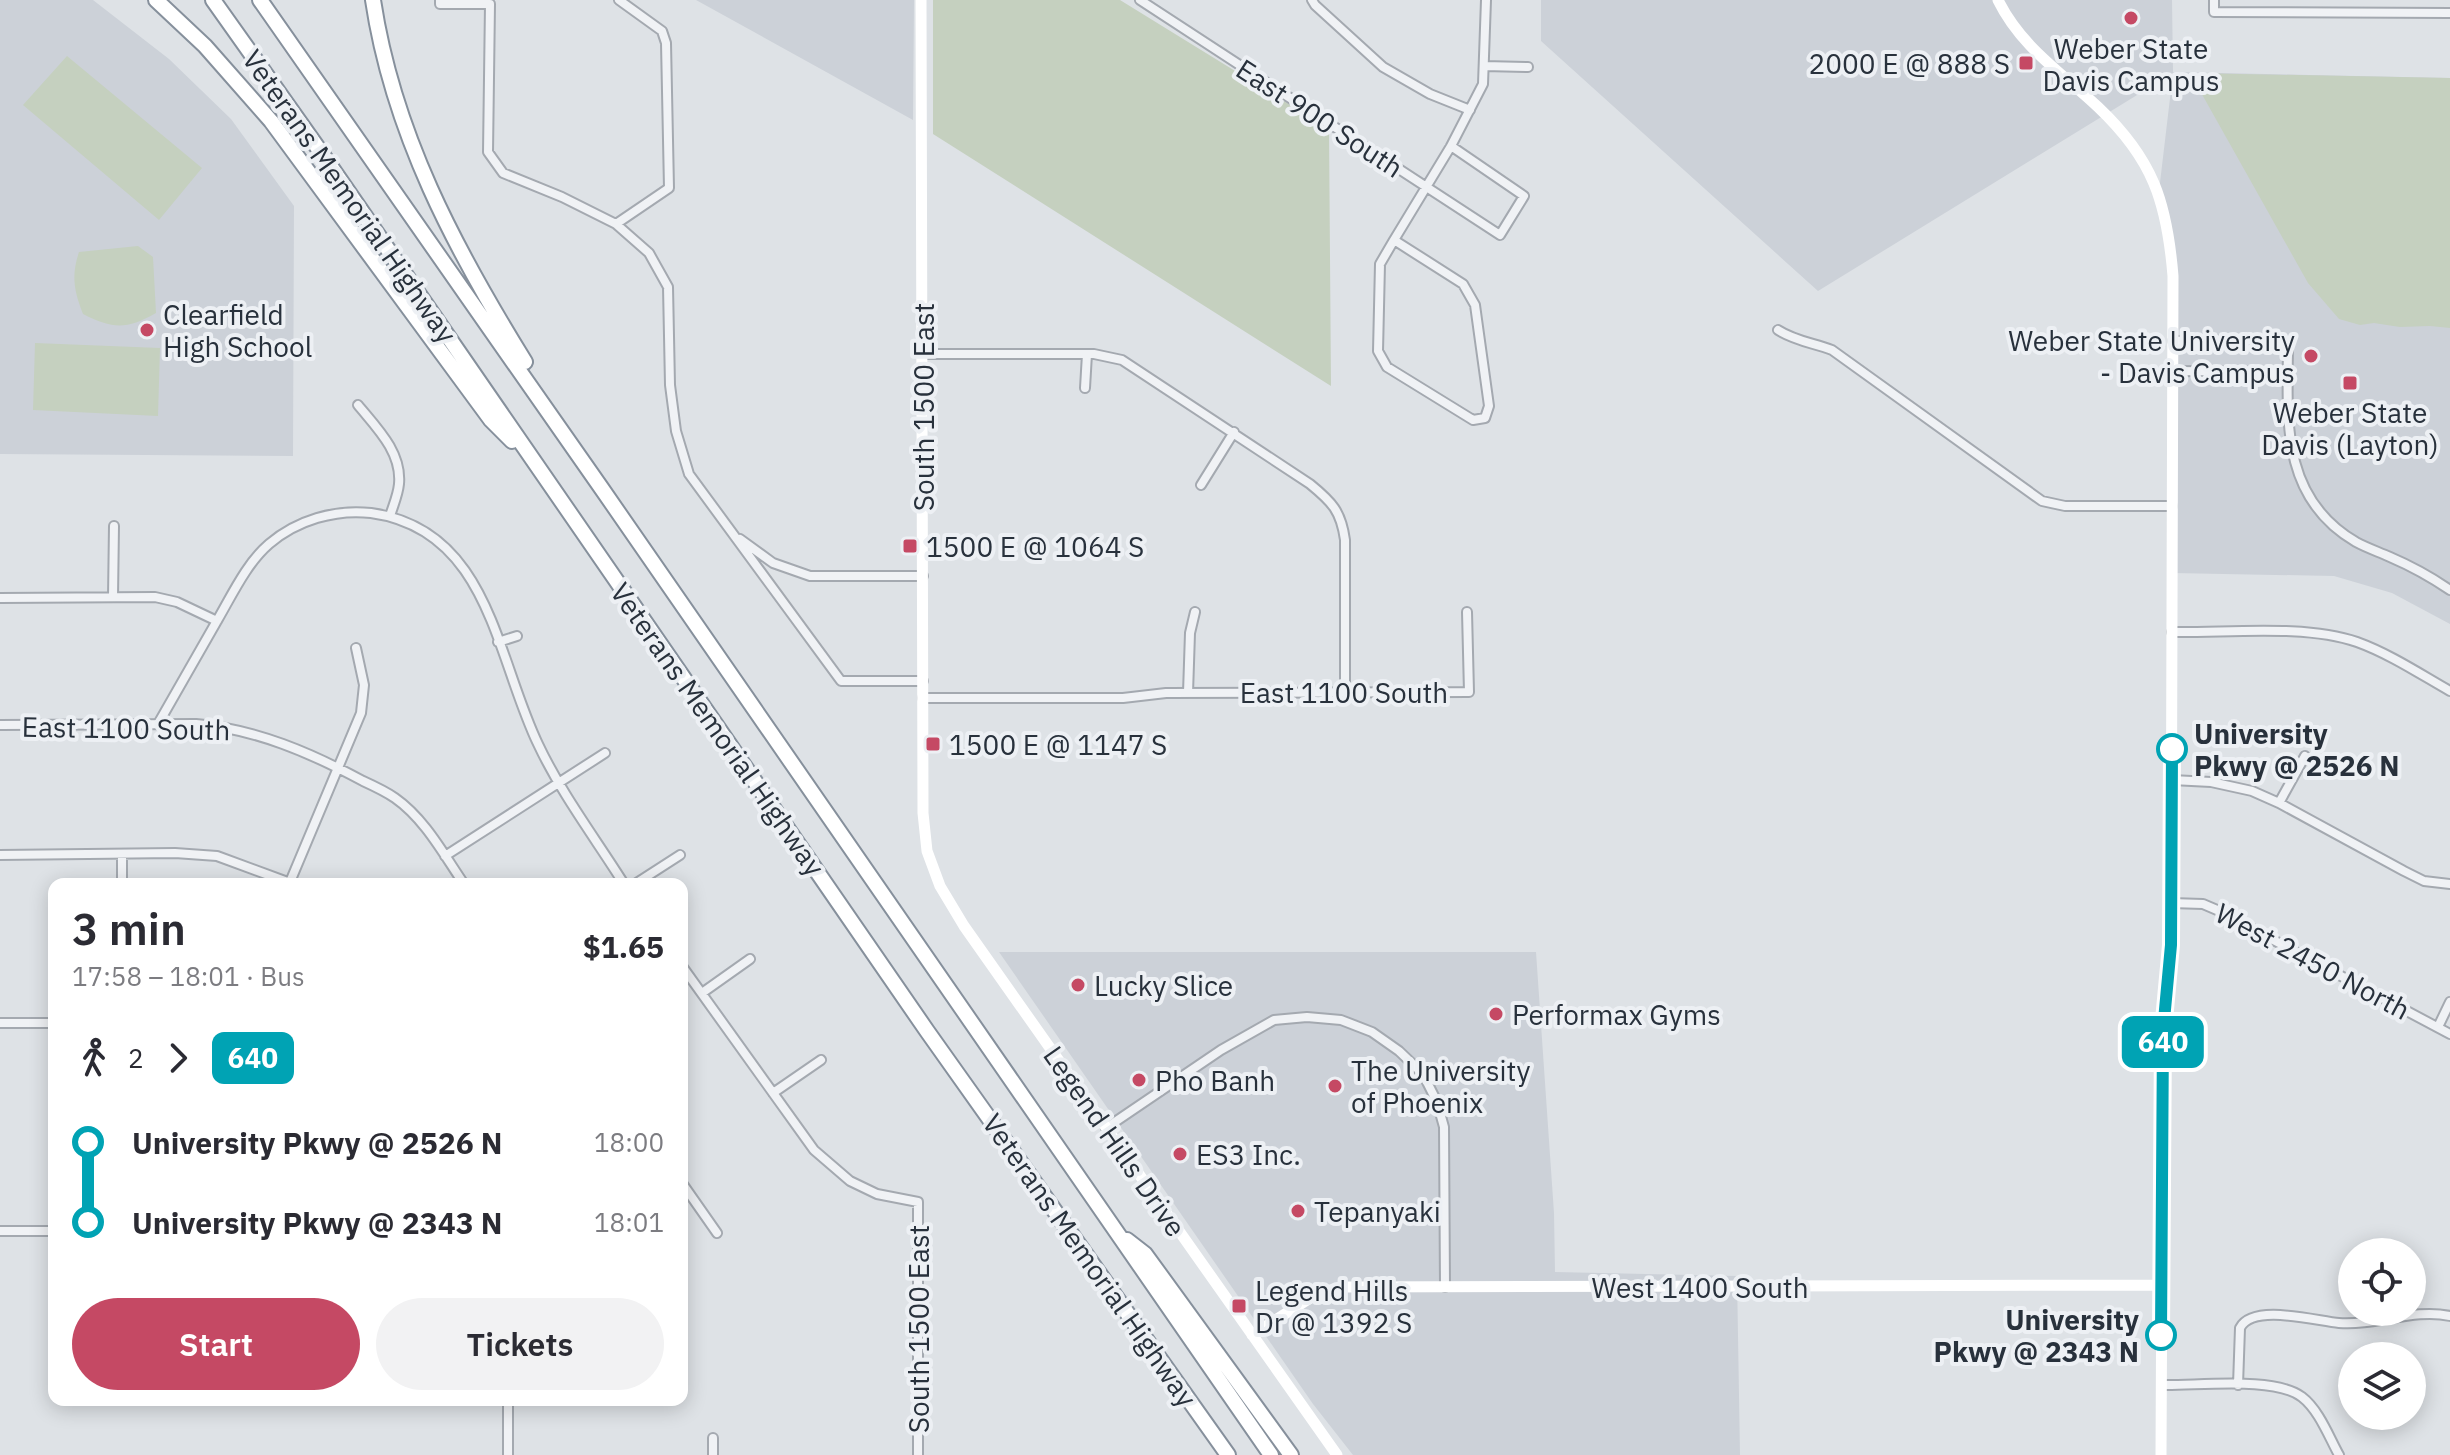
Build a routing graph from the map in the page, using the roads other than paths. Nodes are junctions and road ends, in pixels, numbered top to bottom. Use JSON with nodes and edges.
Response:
{"nodes":[{"id":1,"x":156,"y":0,"type":"edge"},
{"id":2,"x":213,"y":0,"type":"edge"},
{"id":3,"x":260,"y":0,"type":"edge"},
{"id":4,"x":373,"y":0,"type":"edge"},
{"id":5,"x":440,"y":0,"type":"edge"},
{"id":6,"x":619,"y":0,"type":"edge"},
{"id":7,"x":921,"y":0,"type":"edge"},
{"id":8,"x":1140,"y":0,"type":"edge"},
{"id":9,"x":1312,"y":0,"type":"edge"},
{"id":10,"x":1486,"y":0,"type":"edge"},
{"id":11,"x":1998,"y":0,"type":"edge"},
{"id":12,"x":2214,"y":0,"type":"edge"},
{"id":13,"x":2296,"y":0,"type":"edge"},
{"id":14,"x":2408,"y":0,"type":"edge"},
{"id":15,"x":2296,"y":11,"type":"junction"},
{"id":16,"x":2408,"y":12,"type":"junction"},
{"id":17,"x":2450,"y":13,"type":"edge"},
{"id":18,"x":1484,"y":66,"type":"junction"},
{"id":19,"x":1528,"y":67,"type":"dead end"},
{"id":20,"x":1470,"y":110,"type":"junction"},
{"id":21,"x":1451,"y":146,"type":"junction"},
{"id":22,"x":1426,"y":187,"type":"junction"},
{"id":23,"x":616,"y":224,"type":"junction"},
{"id":24,"x":1394,"y":240,"type":"junction"},
{"id":25,"x":1778,"y":330,"type":"dead end"},
{"id":26,"x":2173,"y":341,"type":"junction"},
{"id":27,"x":922,"y":354,"type":"junction"},
{"id":28,"x":1087,"y":354,"type":"junction"},
{"id":29,"x":2173,"y":371,"type":"junction"},
{"id":30,"x":2287,"y":372,"type":"junction"},
{"id":31,"x":1085,"y":388,"type":"dead end"},
{"id":32,"x":358,"y":405,"type":"dead end"},
{"id":33,"x":1234,"y":432,"type":"junction"},
{"id":34,"x":535,"y":464,"type":"junction"},
{"id":35,"x":1201,"y":485,"type":"dead end"},
{"id":36,"x":602,"y":489,"type":"junction"},
{"id":37,"x":2172,"y":506,"type":"junction"},
{"id":38,"x":390,"y":516,"type":"junction"},
{"id":39,"x":114,"y":526,"type":"dead end"},
{"id":40,"x":733,"y":534,"type":"junction"},
{"id":41,"x":923,"y":576,"type":"junction"},
{"id":42,"x":2450,"y":590,"type":"edge"},
{"id":43,"x":113,"y":597,"type":"junction"},
{"id":44,"x":0,"y":598,"type":"edge"},
{"id":45,"x":1195,"y":612,"type":"dead end"},
{"id":46,"x":1467,"y":612,"type":"dead end"},
{"id":47,"x":217,"y":621,"type":"junction"},
{"id":48,"x":2172,"y":632,"type":"junction"},
{"id":49,"x":517,"y":636,"type":"dead end"},
{"id":50,"x":498,"y":642,"type":"junction"},
{"id":51,"x":356,"y":648,"type":"dead end"},
{"id":52,"x":923,"y":681,"type":"junction"},
{"id":53,"x":2450,"y":691,"type":"edge"},
{"id":54,"x":1188,"y":693,"type":"junction"},
{"id":55,"x":1345,"y":693,"type":"junction"},
{"id":56,"x":923,"y":698,"type":"junction"},
{"id":57,"x":158,"y":724,"type":"junction"},
{"id":58,"x":0,"y":725,"type":"edge"},
{"id":59,"x":605,"y":753,"type":"dead end"},
{"id":60,"x":2305,"y":756,"type":"dead end"},
{"id":61,"x":340,"y":768,"type":"junction"},
{"id":62,"x":2172,"y":780,"type":"junction"},
{"id":63,"x":559,"y":783,"type":"junction"},
{"id":64,"x":2279,"y":803,"type":"junction"},
{"id":65,"x":923,"y":813,"type":"joint"},
{"id":66,"x":122,"y":854,"type":"junction"},
{"id":67,"x":0,"y":855,"type":"edge"},
{"id":68,"x":680,"y":855,"type":"dead end"},
{"id":69,"x":445,"y":856,"type":"junction"},
{"id":70,"x":122,"y":878,"type":"edge"},
{"id":71,"x":278,"y":878,"type":"edge"},
{"id":72,"x":294,"y":878,"type":"edge"},
{"id":73,"x":460,"y":878,"type":"edge"},
{"id":74,"x":620,"y":878,"type":"edge"},
{"id":75,"x":644,"y":878,"type":"edge"},
{"id":76,"x":2450,"y":884,"type":"edge"},
{"id":77,"x":2171,"y":903,"type":"junction"},
{"id":78,"x":750,"y":959,"type":"dead end"},
{"id":79,"x":688,"y":974,"type":"edge"},
{"id":80,"x":692,"y":980,"type":"junction"},
{"id":81,"x":688,"y":983,"type":"edge"},
{"id":82,"x":702,"y":993,"type":"junction"},
{"id":83,"x":2450,"y":1002,"type":"edge"},
{"id":84,"x":0,"y":1023,"type":"edge"},
{"id":85,"x":48,"y":1023,"type":"edge"},
{"id":86,"x":2438,"y":1027,"type":"junction"},
{"id":87,"x":2450,"y":1034,"type":"edge"},
{"id":88,"x":821,"y":1060,"type":"dead end"},
{"id":89,"x":773,"y":1093,"type":"junction"},
{"id":90,"x":1106,"y":1128,"type":"junction"},
{"id":91,"x":688,"y":1192,"type":"edge"},
{"id":92,"x":1114,"y":1230,"type":"junction"},
{"id":93,"x":0,"y":1231,"type":"edge"},
{"id":94,"x":48,"y":1231,"type":"edge"},
{"id":95,"x":717,"y":1233,"type":"dead end"},
{"id":96,"x":2161,"y":1285,"type":"junction"},
{"id":97,"x":1445,"y":1287,"type":"junction"},
{"id":98,"x":2450,"y":1316,"type":"edge"},
{"id":99,"x":1252,"y":1335,"type":"junction"},
{"id":100,"x":2162,"y":1385,"type":"junction"},
{"id":101,"x":2238,"y":1385,"type":"junction"},
{"id":102,"x":508,"y":1406,"type":"edge"},
{"id":103,"x":713,"y":1438,"type":"dead end"},
{"id":104,"x":508,"y":1455,"type":"edge"},
{"id":105,"x":713,"y":1455,"type":"edge"},
{"id":106,"x":918,"y":1455,"type":"edge"},
{"id":107,"x":1228,"y":1455,"type":"edge"},
{"id":108,"x":1271,"y":1455,"type":"edge"},
{"id":109,"x":1291,"y":1455,"type":"edge"},
{"id":110,"x":1337,"y":1455,"type":"edge"},
{"id":111,"x":2161,"y":1455,"type":"edge"},
{"id":112,"x":2339,"y":1455,"type":"edge"}],
"edges":[{"from":1,"to":34,"type":"highway"},
{"from":2,"to":34,"type":"highway","name":"Veterans Memorial Highway"},
{"from":3,"to":36,"type":"highway","name":"Veterans Memorial Highway"},
{"from":4,"to":36,"type":"highway"},
{"from":5,"to":23,"type":"street"},
{"from":6,"to":23,"type":"street"},
{"from":7,"to":27,"type":"street","name":"South 1500 East"},
{"from":8,"to":22,"type":"street","name":"East 900 South"},
{"from":9,"to":20,"type":"street"},
{"from":10,"to":18,"type":"street"},
{"from":11,"to":26,"type":"street"},
{"from":12,"to":15,"type":"street"},
{"from":13,"to":15,"type":"street"},
{"from":14,"to":16,"type":"street"},
{"from":15,"to":16,"type":"street"},
{"from":16,"to":17,"type":"street"},
{"from":18,"to":19,"type":"street"},
{"from":18,"to":20,"type":"street"},
{"from":20,"to":21,"type":"street"},
{"from":21,"to":22,"type":"street"},
{"from":21,"to":22,"type":"street","name":"East 900 South"},
{"from":22,"to":24,"type":"street"},
{"from":23,"to":40,"type":"street"},
{"from":24,"to":24,"type":"street"},
{"from":25,"to":37,"type":"street"},
{"from":26,"to":29,"type":"street"},
{"from":26,"to":30,"type":"street"},
{"from":27,"to":28,"type":"street"},
{"from":27,"to":41,"type":"street","name":"South 1500 East"},
{"from":28,"to":31,"type":"street"},
{"from":28,"to":33,"type":"street"},
{"from":29,"to":30,"type":"street"},
{"from":29,"to":37,"type":"street"},
{"from":30,"to":42,"type":"street"},
{"from":32,"to":38,"type":"street"},
{"from":33,"to":35,"type":"street"},
{"from":33,"to":55,"type":"street"},
{"from":34,"to":107,"type":"highway","name":"Veterans Memorial Highway"},
{"from":36,"to":92,"type":"highway","name":"Veterans Memorial Highway"},
{"from":37,"to":48,"type":"street"},
{"from":38,"to":47,"type":"street"},
{"from":38,"to":50,"type":"street"},
{"from":39,"to":43,"type":"street"},
{"from":40,"to":41,"type":"street"},
{"from":40,"to":52,"type":"street"},
{"from":41,"to":52,"type":"street","name":"South 1500 East"},
{"from":43,"to":44,"type":"street"},
{"from":43,"to":47,"type":"street"},
{"from":45,"to":54,"type":"street"},
{"from":46,"to":55,"type":"street","name":"East 1100 South"},
{"from":47,"to":57,"type":"street"},
{"from":48,"to":53,"type":"street"},
{"from":48,"to":62,"type":"street"},
{"from":49,"to":50,"type":"street"},
{"from":50,"to":63,"type":"street"},
{"from":51,"to":61,"type":"street"},
{"from":52,"to":56,"type":"street","name":"South 1500 East"},
{"from":54,"to":55,"type":"street","name":"East 1100 South"},
{"from":54,"to":56,"type":"street","name":"East 1100 South"},
{"from":56,"to":65,"type":"street","name":"South 1500 East"},
{"from":57,"to":58,"type":"street","name":"East 1100 South"},
{"from":57,"to":61,"type":"street","name":"East 1100 South"},
{"from":59,"to":63,"type":"street"},
{"from":60,"to":64,"type":"street"},
{"from":61,"to":69,"type":"street","name":"East 1100 South"},
{"from":61,"to":72,"type":"street"},
{"from":62,"to":64,"type":"street"},
{"from":62,"to":77,"type":"street"},
{"from":63,"to":69,"type":"street"},
{"from":63,"to":74,"type":"street"},
{"from":64,"to":76,"type":"street"},
{"from":65,"to":90,"type":"street","name":"Legend Hills Drive"},
{"from":66,"to":67,"type":"street"},
{"from":66,"to":70,"type":"street"},
{"from":66,"to":71,"type":"street"},
{"from":68,"to":75,"type":"street"},
{"from":69,"to":73,"type":"street","name":"East 1100 South"},
{"from":77,"to":86,"type":"street","name":"West 2450 North"},
{"from":77,"to":96,"type":"street"},
{"from":78,"to":82,"type":"street"},
{"from":79,"to":80,"type":"street"},
{"from":80,"to":81,"type":"street"},
{"from":80,"to":82,"type":"street"},
{"from":82,"to":89,"type":"street"},
{"from":83,"to":86,"type":"street"},
{"from":84,"to":85,"type":"street"},
{"from":86,"to":87,"type":"street","name":"West 2450 North"},
{"from":88,"to":89,"type":"street"},
{"from":89,"to":106,"type":"street","name":"South 1500 East"},
{"from":90,"to":97,"type":"street"},
{"from":90,"to":99,"type":"street","name":"Legend Hills Drive"},
{"from":91,"to":95,"type":"street"},
{"from":92,"to":108,"type":"highway","name":"Veterans Memorial Highway"},
{"from":92,"to":109,"type":"highway"},
{"from":93,"to":94,"type":"street"},
{"from":96,"to":97,"type":"street","name":"West 1400 South"},
{"from":96,"to":100,"type":"street"},
{"from":97,"to":99,"type":"street","name":"West 1400 South"},
{"from":98,"to":101,"type":"street"},
{"from":99,"to":110,"type":"street","name":"Legend Hills Drive"},
{"from":100,"to":101,"type":"street"},
{"from":100,"to":111,"type":"street"},
{"from":101,"to":112,"type":"street"},
{"from":102,"to":104,"type":"street"},
{"from":103,"to":105,"type":"street"}]}
